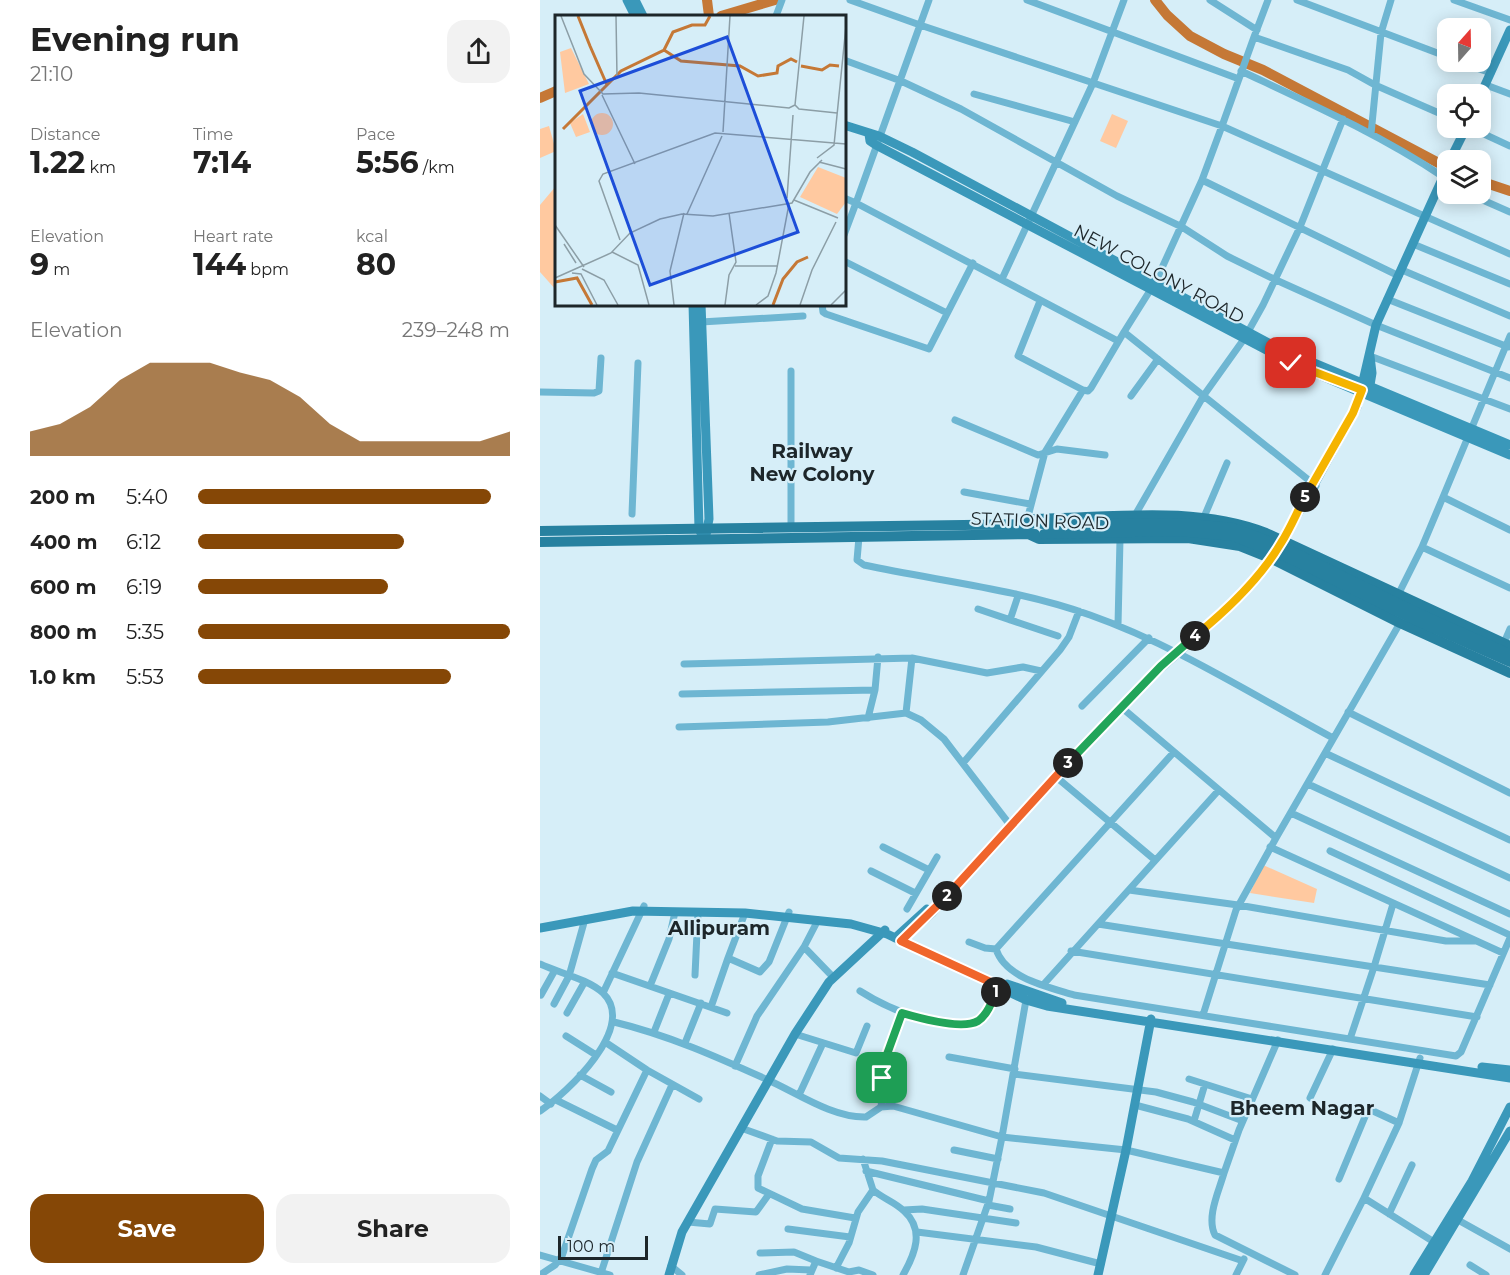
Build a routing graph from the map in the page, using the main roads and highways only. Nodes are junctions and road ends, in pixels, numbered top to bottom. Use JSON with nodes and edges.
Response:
{"nodes":[{"id":1,"x":627,"y":0,"type":"edge"},
{"id":2,"x":636,"y":0,"type":"edge"},
{"id":3,"x":634,"y":15,"type":"edge"},
{"id":4,"x":643,"y":15,"type":"edge"},
{"id":5,"x":1510,"y":30,"type":"edge"},
{"id":6,"x":1486,"y":84,"type":"edge"},
{"id":7,"x":846,"y":126,"type":"edge"},
{"id":8,"x":1437,"y":191,"type":"edge"},
{"id":9,"x":693,"y":306,"type":"edge"},
{"id":10,"x":701,"y":306,"type":"edge"},
{"id":11,"x":1366,"y":388,"type":"junction"},
{"id":12,"x":1470,"y":433,"type":"junction"},
{"id":13,"x":1510,"y":445,"type":"edge"},
{"id":14,"x":1510,"y":455,"type":"edge"},
{"id":15,"x":1043,"y":529,"type":"junction"},
{"id":16,"x":1027,"y":530,"type":"junction"},
{"id":17,"x":540,"y":531,"type":"edge"},
{"id":18,"x":704,"y":532,"type":"junction"},
{"id":19,"x":1283,"y":541,"type":"junction"},
{"id":20,"x":540,"y":542,"type":"edge"},
{"id":21,"x":1270,"y":558,"type":"junction"},
{"id":22,"x":1507,"y":644,"type":"edge"},
{"id":23,"x":1510,"y":654,"type":"edge"},
{"id":24,"x":1510,"y":662,"type":"edge"},
{"id":25,"x":1510,"y":673,"type":"edge"},
{"id":26,"x":644,"y":909,"type":"junction"},
{"id":27,"x":788,"y":915,"type":"junction"},
{"id":28,"x":540,"y":922,"type":"edge"},
{"id":29,"x":540,"y":928,"type":"edge"},
{"id":30,"x":882,"y":930,"type":"junction"},
{"id":31,"x":900,"y":937,"type":"junction"},
{"id":32,"x":1150,"y":1021,"type":"junction"},
{"id":33,"x":1420,"y":1061,"type":"junction"},
{"id":34,"x":1510,"y":1070,"type":"edge"},
{"id":35,"x":1510,"y":1078,"type":"edge"},
{"id":36,"x":1510,"y":1107,"type":"edge"},
{"id":37,"x":1510,"y":1131,"type":"edge"},
{"id":38,"x":670,"y":1270,"type":"edge"},
{"id":39,"x":1098,"y":1275,"type":"edge"},
{"id":40,"x":1414,"y":1275,"type":"edge"},
{"id":41,"x":1424,"y":1275,"type":"edge"}],
"edges":[{"from":1,"to":3,"type":"main road"},
{"from":2,"to":4,"type":"main road"},
{"from":5,"to":6,"type":"main road"},
{"from":7,"to":11,"type":"main road","name":"NEW COLONY ROAD"},
{"from":8,"to":11,"type":"main road"},
{"from":9,"to":18,"type":"main road"},
{"from":10,"to":18,"type":"main road"},
{"from":11,"to":12,"type":"main road","name":"NEW COLONY ROAD"},
{"from":11,"to":19,"type":"main road"},
{"from":12,"to":13,"type":"main road","name":"NEW COLONY ROAD"},
{"from":12,"to":14,"type":"main road","name":"NEW COLONY ROAD"},
{"from":15,"to":16,"type":"main road"},
{"from":15,"to":23,"type":"main road","bridge":true},
{"from":15,"to":24,"type":"main road","bridge":true},
{"from":16,"to":18,"type":"main road","name":"STATION ROAD"},
{"from":16,"to":18,"type":"main road","name":"STATION ROAD"},
{"from":16,"to":19,"type":"main road"},
{"from":16,"to":21,"type":"main road","name":"STATION ROAD"},
{"from":17,"to":18,"type":"main road","name":"STATION ROAD"},
{"from":18,"to":20,"type":"main road","name":"STATION ROAD"},
{"from":19,"to":21,"type":"main road"},
{"from":19,"to":22,"type":"main road"},
{"from":21,"to":25,"type":"main road","name":"STATION ROAD"},
{"from":21,"to":31,"type":"main road"},
{"from":26,"to":27,"type":"main road"},
{"from":26,"to":27,"type":"main road"},
{"from":26,"to":28,"type":"main road"},
{"from":26,"to":29,"type":"main road"},
{"from":27,"to":30,"type":"main road"},
{"from":27,"to":30,"type":"main road"},
{"from":30,"to":31,"type":"main road"},
{"from":30,"to":38,"type":"main road"},
{"from":31,"to":32,"type":"main road"},
{"from":31,"to":32,"type":"main road"},
{"from":32,"to":33,"type":"main road"},
{"from":32,"to":33,"type":"main road"},
{"from":32,"to":39,"type":"main road"},
{"from":33,"to":34,"type":"main road"},
{"from":33,"to":35,"type":"main road"},
{"from":36,"to":40,"type":"main road"},
{"from":37,"to":41,"type":"main road"}]}
